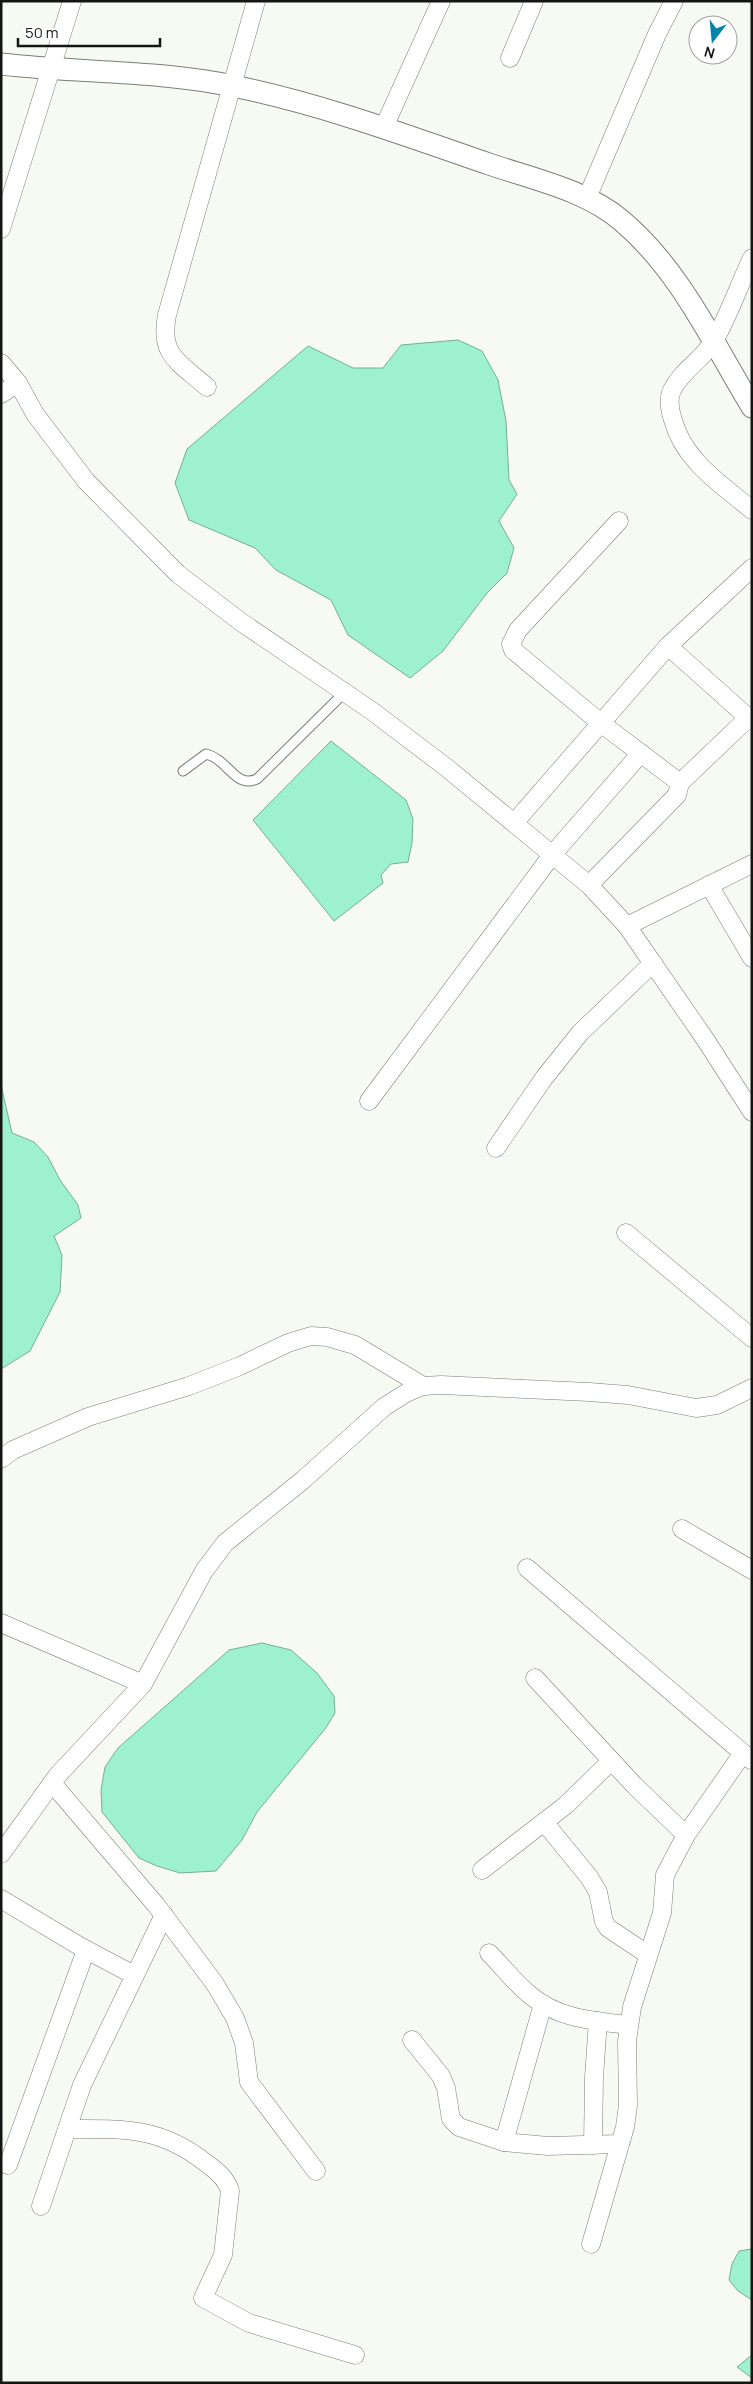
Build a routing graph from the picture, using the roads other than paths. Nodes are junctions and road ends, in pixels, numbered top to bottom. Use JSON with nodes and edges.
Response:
{"nodes":[{"id":1,"x":72,"y":1,"type":"edge"},
{"id":2,"x":256,"y":1,"type":"edge"},
{"id":3,"x":441,"y":1,"type":"edge"},
{"id":4,"x":534,"y":1,"type":"edge"},
{"id":5,"x":674,"y":1,"type":"edge"},
{"id":6,"x":510,"y":58,"type":"dead end"},
{"id":7,"x":1,"y":64,"type":"edge"},
{"id":8,"x":50,"y":70,"type":"junction"},
{"id":9,"x":232,"y":86,"type":"junction"},
{"id":10,"x":384,"y":127,"type":"junction"},
{"id":11,"x":587,"y":198,"type":"junction"},
{"id":12,"x":1,"y":229,"type":"edge"},
{"id":13,"x":752,"y":258,"type":"edge"},
{"id":14,"x":713,"y":342,"type":"junction"},
{"id":15,"x":1,"y":363,"type":"edge"},
{"id":16,"x":18,"y":383,"type":"junction"},
{"id":17,"x":207,"y":387,"type":"dead end"},
{"id":18,"x":1,"y":394,"type":"edge"},
{"id":19,"x":752,"y":407,"type":"edge"},
{"id":20,"x":752,"y":510,"type":"edge"},
{"id":21,"x":619,"y":521,"type":"dead end"},
{"id":22,"x":752,"y":568,"type":"edge"},
{"id":23,"x":668,"y":646,"type":"junction"},
{"id":24,"x":345,"y":692,"type":"junction"},
{"id":25,"x":750,"y":720,"type":"edge"},
{"id":26,"x":602,"y":724,"type":"junction"},
{"id":27,"x":641,"y":753,"type":"junction"},
{"id":28,"x":183,"y":770,"type":"dead end"},
{"id":29,"x":680,"y":783,"type":"junction"},
{"id":30,"x":514,"y":823,"type":"junction"},
{"id":31,"x":552,"y":854,"type":"junction"},
{"id":32,"x":752,"y":864,"type":"edge"},
{"id":33,"x":589,"y":885,"type":"junction"},
{"id":34,"x":709,"y":885,"type":"junction"},
{"id":35,"x":627,"y":926,"type":"junction"},
{"id":36,"x":752,"y":958,"type":"edge"},
{"id":37,"x":653,"y":963,"type":"junction"},
{"id":38,"x":369,"y":1101,"type":"dead end"},
{"id":39,"x":752,"y":1112,"type":"edge"},
{"id":40,"x":496,"y":1148,"type":"dead end"},
{"id":41,"x":626,"y":1233,"type":"dead end"},
{"id":42,"x":752,"y":1338,"type":"edge"},
{"id":43,"x":423,"y":1386,"type":"junction"},
{"id":44,"x":752,"y":1388,"type":"edge"},
{"id":45,"x":1,"y":1459,"type":"edge"},
{"id":46,"x":682,"y":1529,"type":"dead end"},
{"id":47,"x":527,"y":1568,"type":"dead end"},
{"id":48,"x":752,"y":1570,"type":"edge"},
{"id":49,"x":1,"y":1623,"type":"edge"},
{"id":50,"x":535,"y":1678,"type":"dead end"},
{"id":51,"x":143,"y":1684,"type":"junction"},
{"id":52,"x":747,"y":1757,"type":"edge"},
{"id":53,"x":611,"y":1760,"type":"junction"},
{"id":54,"x":52,"y":1783,"type":"junction"},
{"id":55,"x":544,"y":1822,"type":"junction"},
{"id":56,"x":686,"y":1835,"type":"junction"},
{"id":57,"x":1,"y":1854,"type":"edge"},
{"id":58,"x":482,"y":1870,"type":"dead end"},
{"id":59,"x":1,"y":1899,"type":"edge"},
{"id":60,"x":164,"y":1915,"type":"junction"},
{"id":61,"x":86,"y":1950,"type":"junction"},
{"id":62,"x":490,"y":1953,"type":"dead end"},
{"id":63,"x":647,"y":1954,"type":"junction"},
{"id":64,"x":134,"y":1975,"type":"junction"},
{"id":65,"x":543,"y":2004,"type":"junction"},
{"id":66,"x":598,"y":2021,"type":"junction"},
{"id":67,"x":629,"y":2025,"type":"junction"},
{"id":68,"x":412,"y":2040,"type":"dead end"},
{"id":69,"x":67,"y":2129,"type":"junction"},
{"id":70,"x":504,"y":2142,"type":"junction"},
{"id":71,"x":620,"y":2144,"type":"junction"},
{"id":72,"x":593,"y":2145,"type":"junction"},
{"id":73,"x":8,"y":2165,"type":"dead end"},
{"id":74,"x":316,"y":2171,"type":"dead end"},
{"id":75,"x":41,"y":2206,"type":"dead end"},
{"id":76,"x":590,"y":2244,"type":"dead end"},
{"id":77,"x":355,"y":2355,"type":"dead end"}],
"edges":[{"from":1,"to":8,"type":"street"},
{"from":2,"to":9,"type":"street"},
{"from":3,"to":10,"type":"street"},
{"from":4,"to":6,"type":"street"},
{"from":5,"to":11,"type":"street"},
{"from":7,"to":8,"type":"street"},
{"from":8,"to":9,"type":"street"},
{"from":8,"to":12,"type":"street"},
{"from":9,"to":10,"type":"street"},
{"from":9,"to":17,"type":"street"},
{"from":10,"to":11,"type":"street"},
{"from":11,"to":14,"type":"street"},
{"from":13,"to":14,"type":"street"},
{"from":14,"to":19,"type":"street"},
{"from":14,"to":20,"type":"street"},
{"from":15,"to":16,"type":"street"},
{"from":16,"to":18,"type":"street"},
{"from":16,"to":24,"type":"street"},
{"from":21,"to":26,"type":"street"},
{"from":22,"to":23,"type":"street"},
{"from":23,"to":25,"type":"street"},
{"from":23,"to":26,"type":"street"},
{"from":24,"to":28,"type":"lane"},
{"from":24,"to":30,"type":"street"},
{"from":25,"to":29,"type":"street"},
{"from":26,"to":27,"type":"street"},
{"from":26,"to":30,"type":"street"},
{"from":27,"to":29,"type":"street"},
{"from":27,"to":31,"type":"street"},
{"from":29,"to":33,"type":"street"},
{"from":30,"to":31,"type":"street"},
{"from":31,"to":33,"type":"street"},
{"from":31,"to":38,"type":"street"},
{"from":32,"to":34,"type":"street"},
{"from":33,"to":35,"type":"street"},
{"from":34,"to":35,"type":"street"},
{"from":34,"to":36,"type":"street"},
{"from":35,"to":37,"type":"street"},
{"from":37,"to":39,"type":"street"},
{"from":37,"to":40,"type":"street"},
{"from":41,"to":42,"type":"street"},
{"from":43,"to":44,"type":"street"},
{"from":43,"to":45,"type":"street"},
{"from":43,"to":51,"type":"street"},
{"from":46,"to":48,"type":"street"},
{"from":47,"to":52,"type":"street"},
{"from":49,"to":51,"type":"street"},
{"from":50,"to":53,"type":"street"},
{"from":51,"to":54,"type":"street"},
{"from":52,"to":56,"type":"street"},
{"from":53,"to":55,"type":"street"},
{"from":53,"to":56,"type":"street"},
{"from":54,"to":57,"type":"street"},
{"from":54,"to":60,"type":"street"},
{"from":55,"to":58,"type":"street"},
{"from":55,"to":63,"type":"street"},
{"from":56,"to":63,"type":"street"},
{"from":59,"to":61,"type":"street"},
{"from":60,"to":64,"type":"street"},
{"from":60,"to":74,"type":"street"},
{"from":61,"to":64,"type":"street"},
{"from":61,"to":73,"type":"street"},
{"from":62,"to":65,"type":"street"},
{"from":63,"to":67,"type":"street"},
{"from":64,"to":69,"type":"street"},
{"from":65,"to":66,"type":"street"},
{"from":65,"to":70,"type":"street"},
{"from":66,"to":67,"type":"street"},
{"from":66,"to":72,"type":"street"},
{"from":67,"to":71,"type":"street"},
{"from":68,"to":70,"type":"street"},
{"from":69,"to":75,"type":"street"},
{"from":69,"to":77,"type":"street"},
{"from":70,"to":72,"type":"street"},
{"from":71,"to":72,"type":"street"},
{"from":71,"to":76,"type":"street"}]}
